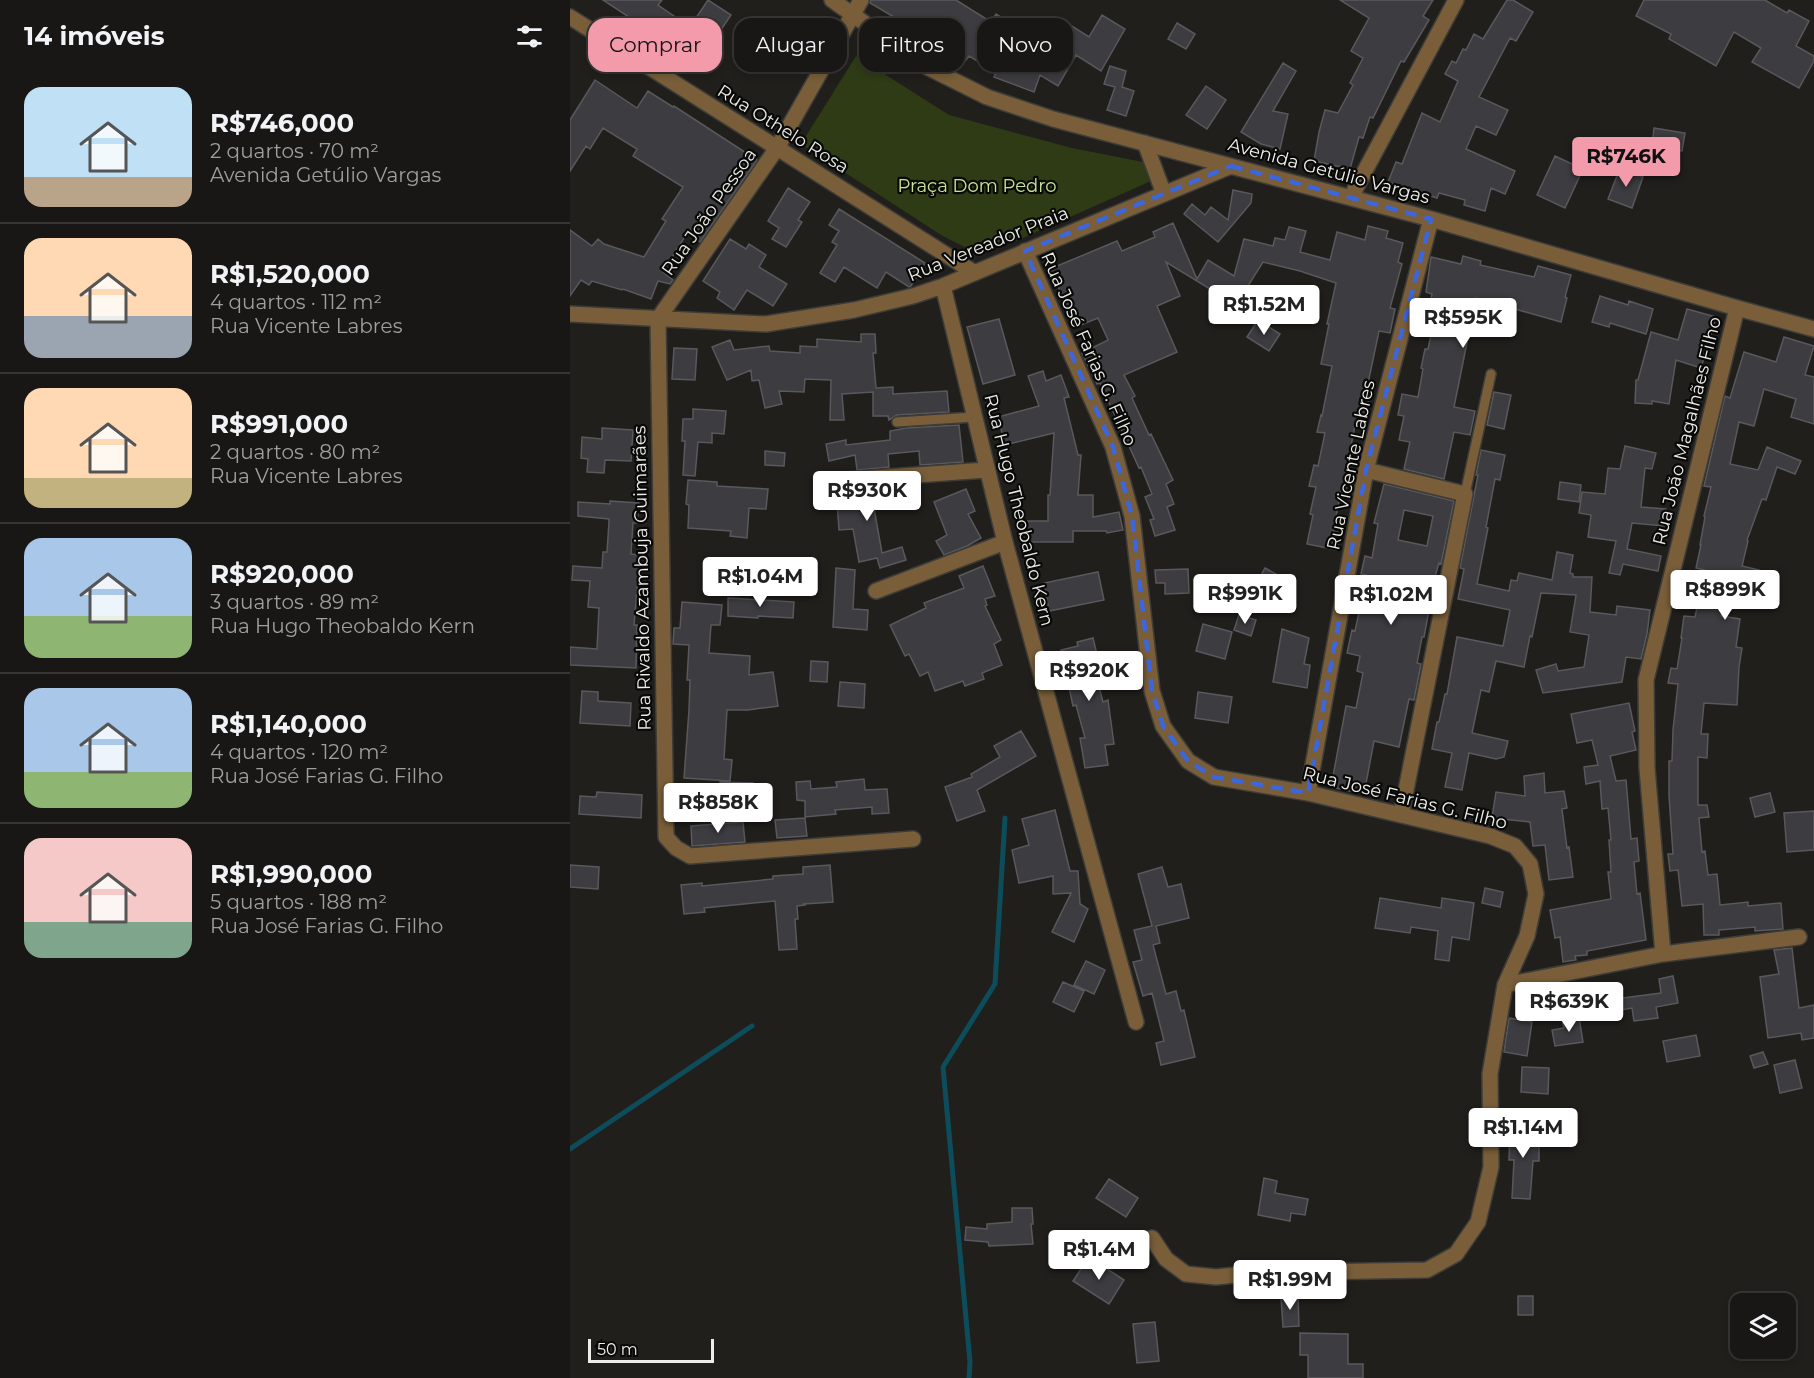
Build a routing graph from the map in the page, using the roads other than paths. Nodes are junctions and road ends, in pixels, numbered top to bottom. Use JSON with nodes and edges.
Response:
{"nodes":[{"id":1,"x":832,"y":0,"type":"edge"},
{"id":2,"x":861,"y":0,"type":"edge"},
{"id":3,"x":1456,"y":0,"type":"edge"},
{"id":4,"x":853,"y":14,"type":"junction"},
{"id":5,"x":570,"y":17,"type":"edge"},
{"id":6,"x":1145,"y":143,"type":"junction"},
{"id":7,"x":777,"y":148,"type":"junction"},
{"id":8,"x":1231,"y":166,"type":"junction"},
{"id":9,"x":1164,"y":194,"type":"junction"},
{"id":10,"x":1351,"y":197,"type":"junction"},
{"id":11,"x":1431,"y":219,"type":"junction"},
{"id":12,"x":1025,"y":251,"type":"junction"},
{"id":13,"x":975,"y":273,"type":"junction"},
{"id":14,"x":943,"y":286,"type":"junction"},
{"id":15,"x":1737,"y":308,"type":"junction"},
{"id":16,"x":570,"y":314,"type":"edge"},
{"id":17,"x":658,"y":319,"type":"junction"},
{"id":18,"x":1814,"y":328,"type":"edge"},
{"id":19,"x":1491,"y":374,"type":"dead end"},
{"id":20,"x":974,"y":417,"type":"junction"},
{"id":21,"x":897,"y":422,"type":"dead end"},
{"id":22,"x":986,"y":470,"type":"junction"},
{"id":23,"x":1366,"y":470,"type":"junction"},
{"id":24,"x":848,"y":480,"type":"dead end"},
{"id":25,"x":1466,"y":494,"type":"junction"},
{"id":26,"x":1005,"y":542,"type":"junction"},
{"id":27,"x":876,"y":591,"type":"dead end"},
{"id":28,"x":1308,"y":793,"type":"junction"},
{"id":29,"x":1401,"y":815,"type":"junction"},
{"id":30,"x":913,"y":839,"type":"dead end"},
{"id":31,"x":1798,"y":936,"type":"dead end"},
{"id":32,"x":1663,"y":954,"type":"junction"},
{"id":33,"x":1505,"y":985,"type":"junction"},
{"id":34,"x":1136,"y":1022,"type":"dead end"},
{"id":35,"x":1152,"y":1238,"type":"dead end"}],
"edges":[{"from":1,"to":4,"type":"street","name":"Avenida Getúlio Vargas"},
{"from":2,"to":4,"type":"street","name":"Rua João Pessoa"},
{"from":3,"to":10,"type":"street"},
{"from":4,"to":6,"type":"street","name":"Avenida Getúlio Vargas"},
{"from":4,"to":7,"type":"street","name":"Rua João Pessoa"},
{"from":5,"to":7,"type":"street","name":"Rua Othelo Rosa"},
{"from":6,"to":8,"type":"street","name":"Avenida Getúlio Vargas"},
{"from":6,"to":9,"type":"street"},
{"from":7,"to":13,"type":"street","name":"Rua Othelo Rosa"},
{"from":7,"to":17,"type":"street","name":"Rua João Pessoa"},
{"from":8,"to":9,"type":"street","name":"Rua Vereador Praia"},
{"from":8,"to":10,"type":"street","name":"Avenida Getúlio Vargas"},
{"from":9,"to":12,"type":"street","name":"Rua Vereador Praia"},
{"from":10,"to":11,"type":"street","name":"Avenida Getúlio Vargas"},
{"from":11,"to":15,"type":"street","name":"Avenida Getúlio Vargas"},
{"from":11,"to":23,"type":"street","name":"Rua Vicente Labres"},
{"from":12,"to":13,"type":"street","name":"Rua Vereador Praia"},
{"from":12,"to":28,"type":"street","name":"Rua José Farias G. Filho"},
{"from":13,"to":14,"type":"street","name":"Rua Vereador Praia"},
{"from":14,"to":17,"type":"street","name":"Rua Vereador Praia"},
{"from":14,"to":20,"type":"street","name":"Rua Hugo Theobaldo Kern"},
{"from":15,"to":18,"type":"street","name":"Avenida Getúlio Vargas"},
{"from":15,"to":32,"type":"street","name":"Rua João Magalhães Filho"},
{"from":16,"to":17,"type":"street","name":"Rua Vereador Praia"},
{"from":17,"to":30,"type":"street","name":"Rua Rivaldo Azambuja Guimarães"},
{"from":19,"to":25,"type":"lane"},
{"from":20,"to":21,"type":"lane"},
{"from":20,"to":22,"type":"street","name":"Rua Hugo Theobaldo Kern"},
{"from":22,"to":24,"type":"street"},
{"from":22,"to":26,"type":"street","name":"Rua Hugo Theobaldo Kern"},
{"from":23,"to":25,"type":"street"},
{"from":23,"to":28,"type":"street","name":"Rua Vicente Labres"},
{"from":25,"to":29,"type":"street"},
{"from":26,"to":27,"type":"street"},
{"from":26,"to":34,"type":"street","name":"Rua Hugo Theobaldo Kern"},
{"from":28,"to":29,"type":"street","name":"Rua José Farias G. Filho"},
{"from":29,"to":33,"type":"street","name":"Rua José Farias G. Filho"},
{"from":31,"to":32,"type":"street"},
{"from":32,"to":33,"type":"street"},
{"from":33,"to":35,"type":"street","name":"Rua José Farias G. Filho"}]}
